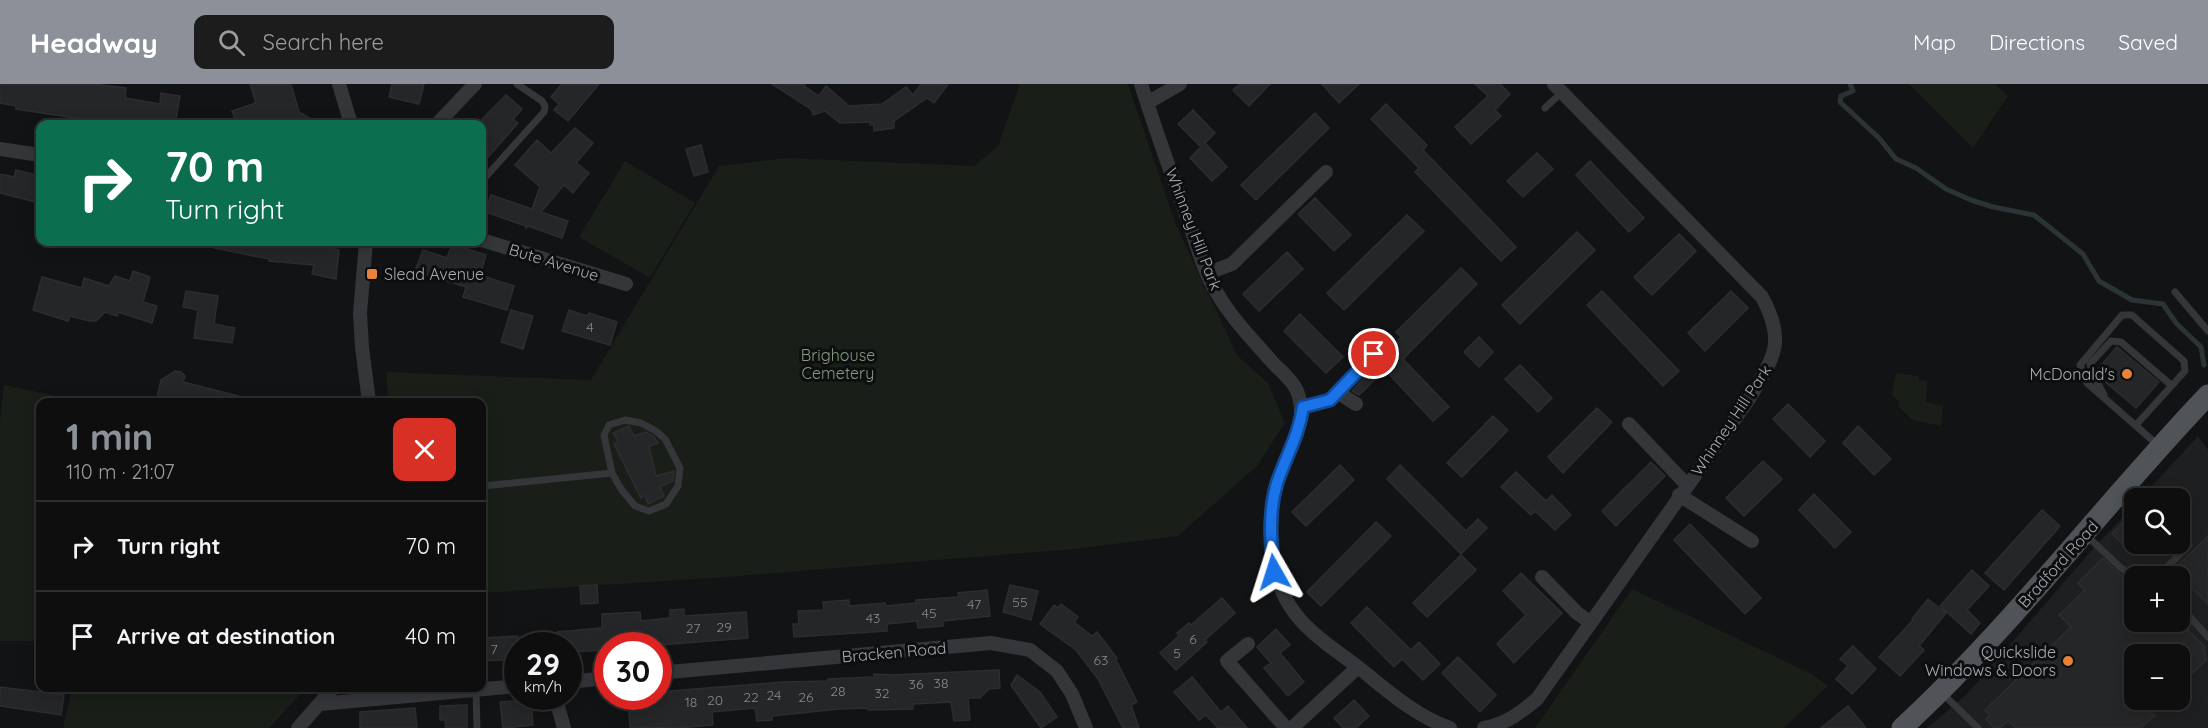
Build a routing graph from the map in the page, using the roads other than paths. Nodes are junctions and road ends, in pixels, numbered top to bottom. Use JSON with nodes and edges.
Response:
{"nodes":[{"id":1,"x":339,"y":84,"type":"edge"},
{"id":2,"x":475,"y":84,"type":"edge"},
{"id":3,"x":517,"y":84,"type":"edge"},
{"id":4,"x":1141,"y":84,"type":"edge"},
{"id":5,"x":1180,"y":84,"type":"edge"},
{"id":6,"x":1558,"y":88,"type":"edge"},
{"id":7,"x":1147,"y":103,"type":"junction"},
{"id":8,"x":1545,"y":108,"type":"dead end"},
{"id":9,"x":350,"y":120,"type":"edge"},
{"id":10,"x":441,"y":120,"type":"edge"},
{"id":11,"x":0,"y":149,"type":"edge"},
{"id":12,"x":36,"y":154,"type":"edge"},
{"id":13,"x":1326,"y":172,"type":"dead end"},
{"id":14,"x":486,"y":177,"type":"edge"},
{"id":15,"x":486,"y":241,"type":"edge"},
{"id":16,"x":366,"y":246,"type":"edge"},
{"id":17,"x":1208,"y":273,"type":"junction"},
{"id":18,"x":626,"y":284,"type":"dead end"},
{"id":19,"x":2175,"y":292,"type":"dead end"},
{"id":20,"x":2208,"y":331,"type":"edge"},
{"id":21,"x":1374,"y":354,"type":"dead end"},
{"id":22,"x":2171,"y":385,"type":"junction"},
{"id":23,"x":1337,"y":392,"type":"junction"},
{"id":24,"x":2208,"y":395,"type":"edge"},
{"id":25,"x":369,"y":398,"type":"edge"},
{"id":26,"x":2108,"y":402,"type":"junction"},
{"id":27,"x":1356,"y":404,"type":"dead end"},
{"id":28,"x":1303,"y":407,"type":"junction"},
{"id":29,"x":1629,"y":424,"type":"dead end"},
{"id":30,"x":2136,"y":425,"type":"junction"},
{"id":31,"x":2161,"y":448,"type":"junction"},
{"id":32,"x":612,"y":473,"type":"junction"},
{"id":33,"x":486,"y":486,"type":"edge"},
{"id":34,"x":1683,"y":490,"type":"junction"},
{"id":35,"x":2086,"y":534,"type":"junction"},
{"id":36,"x":1752,"y":541,"type":"dead end"},
{"id":37,"x":2180,"y":554,"type":"edge"},
{"id":38,"x":2168,"y":566,"type":"edge"},
{"id":39,"x":2124,"y":570,"type":"edge"},
{"id":40,"x":1542,"y":577,"type":"dead end"},
{"id":41,"x":2190,"y":617,"type":"edge"},
{"id":42,"x":1590,"y":622,"type":"junction"},
{"id":43,"x":2208,"y":637,"type":"edge"},
{"id":44,"x":1248,"y":644,"type":"dead end"},
{"id":45,"x":1358,"y":667,"type":"junction"},
{"id":46,"x":672,"y":673,"type":"edge"},
{"id":47,"x":504,"y":687,"type":"edge"},
{"id":48,"x":486,"y":689,"type":"edge"},
{"id":49,"x":330,"y":692,"type":"edge"},
{"id":50,"x":454,"y":692,"type":"edge"},
{"id":51,"x":476,"y":692,"type":"edge"},
{"id":52,"x":1941,"y":692,"type":"junction"},
{"id":53,"x":320,"y":704,"type":"junction"},
{"id":54,"x":559,"y":710,"type":"edge"},
{"id":55,"x":298,"y":728,"type":"edge"},
{"id":56,"x":477,"y":728,"type":"edge"},
{"id":57,"x":564,"y":728,"type":"edge"},
{"id":58,"x":1086,"y":728,"type":"edge"},
{"id":59,"x":1286,"y":728,"type":"edge"},
{"id":60,"x":1292,"y":728,"type":"edge"},
{"id":61,"x":1450,"y":728,"type":"edge"},
{"id":62,"x":1484,"y":728,"type":"edge"},
{"id":63,"x":1902,"y":728,"type":"edge"},
{"id":64,"x":1978,"y":728,"type":"edge"}],
"edges":[{"from":1,"to":9,"type":"street"},
{"from":2,"to":10,"type":"street"},
{"from":3,"to":14,"type":"lane"},
{"from":4,"to":7,"type":"street","name":"Whinney Hill Park"},
{"from":5,"to":7,"type":"street"},
{"from":6,"to":8,"type":"lane"},
{"from":6,"to":34,"type":"street","name":"Whinney Hill Park"},
{"from":7,"to":17,"type":"street","name":"Whinney Hill Park"},
{"from":11,"to":12,"type":"street"},
{"from":13,"to":17,"type":"street"},
{"from":15,"to":18,"type":"street","name":"Bute Avenue"},
{"from":16,"to":25,"type":"street"},
{"from":17,"to":28,"type":"street","name":"Whinney Hill Park"},
{"from":19,"to":20,"type":"lane"},
{"from":21,"to":23,"type":"street"},
{"from":22,"to":26,"type":"lane"},
{"from":22,"to":26,"type":"lane"},
{"from":22,"to":30,"type":"lane"},
{"from":23,"to":27,"type":"street"},
{"from":23,"to":28,"type":"street"},
{"from":24,"to":31,"type":"main road","name":"Bradford Road"},
{"from":26,"to":30,"type":"lane"},
{"from":28,"to":45,"type":"street"},
{"from":29,"to":34,"type":"street"},
{"from":30,"to":31,"type":"lane"},
{"from":31,"to":35,"type":"main road","name":"Bradford Road"},
{"from":32,"to":32,"type":"lane"},
{"from":32,"to":33,"type":"lane"},
{"from":34,"to":36,"type":"street"},
{"from":34,"to":42,"type":"street","name":"Whinney Hill Park"},
{"from":35,"to":39,"type":"lane"},
{"from":35,"to":52,"type":"main road","name":"Bradford Road"},
{"from":37,"to":38,"type":"lane"},
{"from":40,"to":42,"type":"street"},
{"from":41,"to":43,"type":"lane"},
{"from":42,"to":62,"type":"street","name":"Whinney Hill Park"},
{"from":44,"to":59,"type":"street"},
{"from":45,"to":60,"type":"street"},
{"from":45,"to":61,"type":"street"},
{"from":46,"to":58,"type":"street","name":"Bracken Road"},
{"from":47,"to":48,"type":"street"},
{"from":49,"to":53,"type":"street"},
{"from":50,"to":53,"type":"street"},
{"from":51,"to":56,"type":"lane"},
{"from":52,"to":63,"type":"main road","name":"Bradford Road"},
{"from":52,"to":64,"type":"lane"},
{"from":53,"to":55,"type":"street"},
{"from":54,"to":57,"type":"street"}]}
